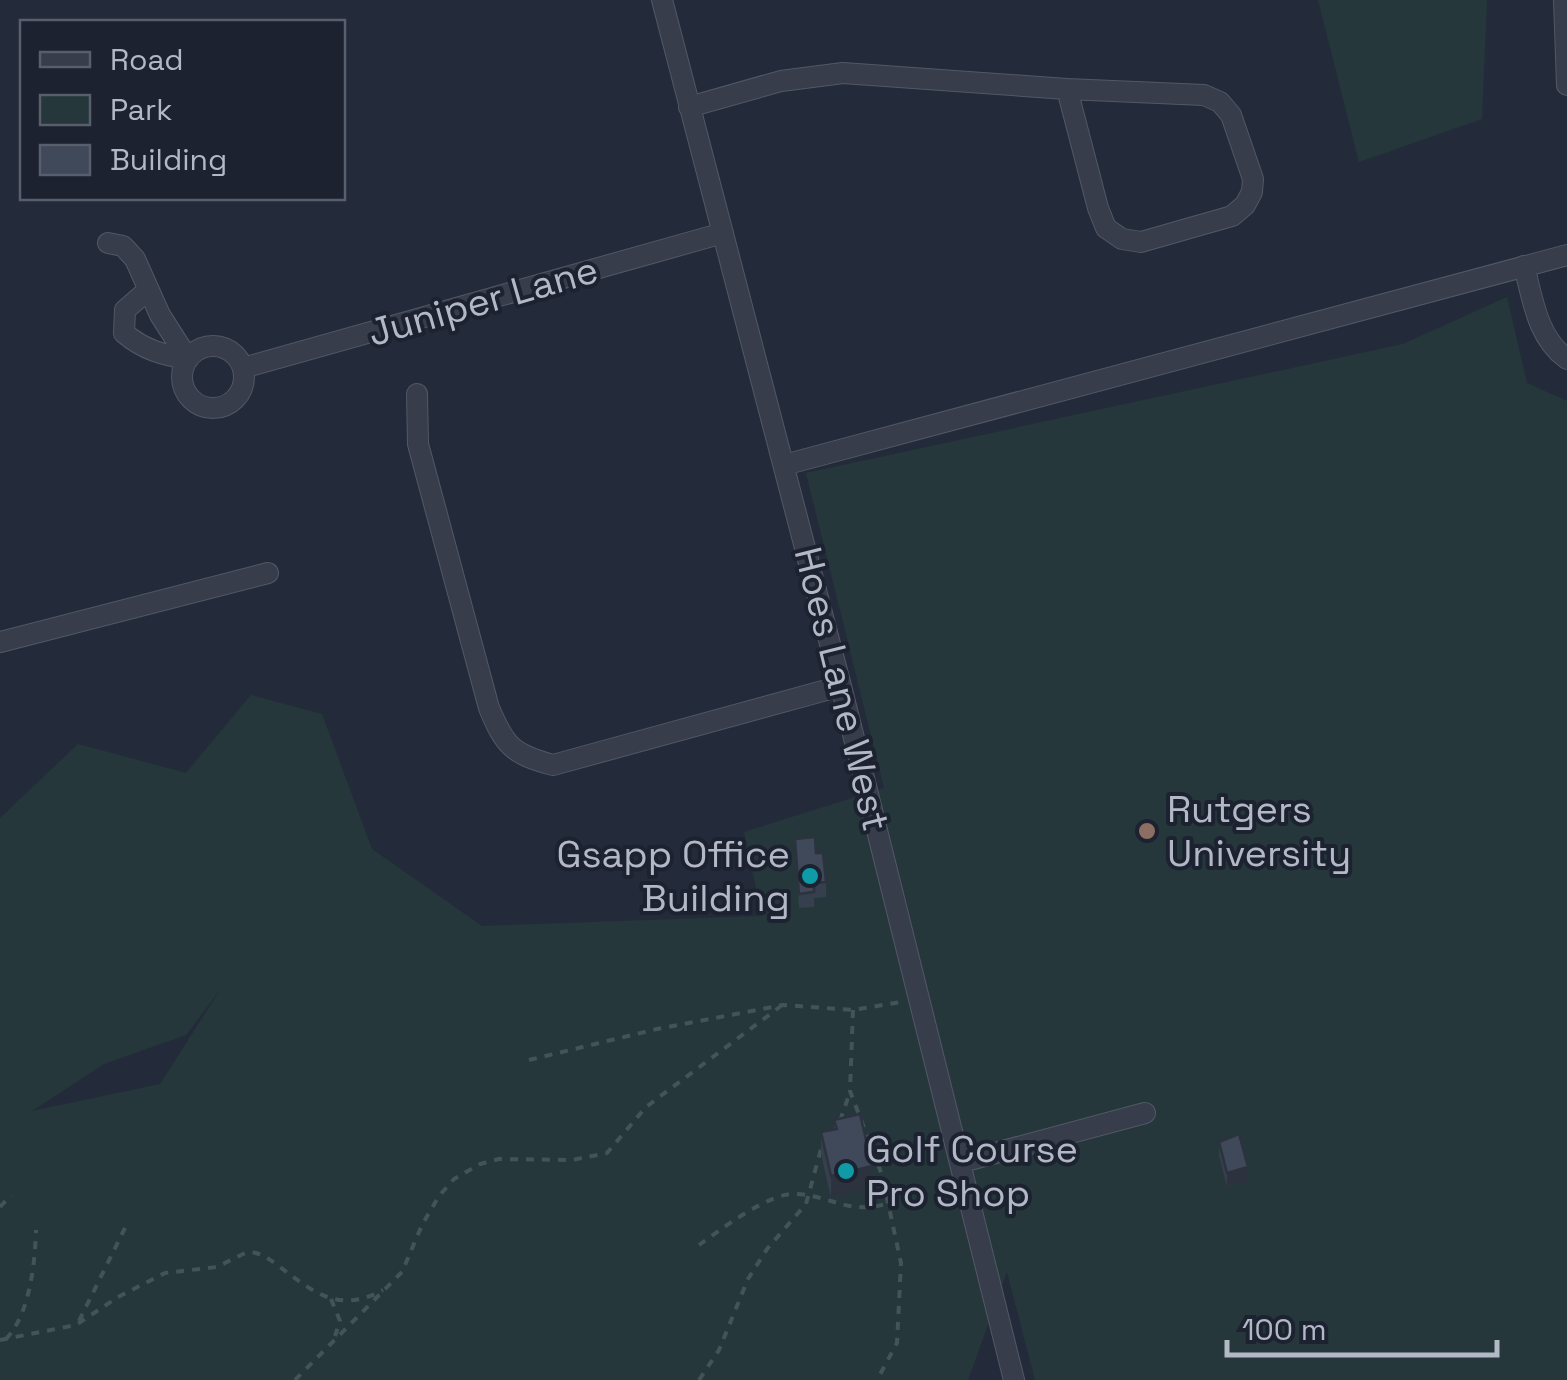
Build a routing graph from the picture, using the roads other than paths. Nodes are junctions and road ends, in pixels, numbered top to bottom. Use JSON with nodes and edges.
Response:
{"nodes":[{"id":1,"x":662,"y":0,"type":"edge"},
{"id":2,"x":1564,"y":0,"type":"edge"},
{"id":3,"x":1567,"y":85,"type":"edge"},
{"id":4,"x":1067,"y":89,"type":"junction"},
{"id":5,"x":689,"y":107,"type":"junction"},
{"id":6,"x":722,"y":233,"type":"junction"},
{"id":7,"x":108,"y":243,"type":"dead end"},
{"id":8,"x":1567,"y":255,"type":"edge"},
{"id":9,"x":1524,"y":266,"type":"junction"},
{"id":10,"x":148,"y":290,"type":"junction"},
{"id":11,"x":188,"y":359,"type":"junction"},
{"id":12,"x":1567,"y":359,"type":"edge"},
{"id":13,"x":242,"y":368,"type":"junction"},
{"id":14,"x":417,"y":394,"type":"dead end"},
{"id":15,"x":784,"y":465,"type":"junction"},
{"id":16,"x":268,"y":574,"type":"dead end"},
{"id":17,"x":0,"y":642,"type":"edge"},
{"id":18,"x":841,"y":686,"type":"junction"},
{"id":19,"x":1145,"y":1113,"type":"dead end"},
{"id":20,"x":962,"y":1162,"type":"junction"},
{"id":21,"x":1014,"y":1380,"type":"edge"}],
"edges":[{"from":1,"to":5,"type":"street","name":"Hoes Lane West"},
{"from":2,"to":3,"type":"street"},
{"from":4,"to":4,"type":"street"},
{"from":4,"to":5,"type":"street"},
{"from":5,"to":6,"type":"street","name":"Hoes Lane West"},
{"from":6,"to":13,"type":"street","name":"Juniper Lane"},
{"from":6,"to":15,"type":"street","name":"Hoes Lane West"},
{"from":7,"to":10,"type":"street"},
{"from":8,"to":9,"type":"street"},
{"from":9,"to":12,"type":"street"},
{"from":9,"to":15,"type":"street"},
{"from":10,"to":11,"type":"street"},
{"from":10,"to":11,"type":"street"},
{"from":11,"to":13,"type":"street"},
{"from":11,"to":13,"type":"street"},
{"from":14,"to":18,"type":"street"},
{"from":15,"to":18,"type":"street","name":"Hoes Lane West"},
{"from":16,"to":17,"type":"street"},
{"from":18,"to":20,"type":"street","name":"Hoes Lane West"},
{"from":19,"to":20,"type":"street"},
{"from":20,"to":21,"type":"street","name":"Hoes Lane West"}]}
